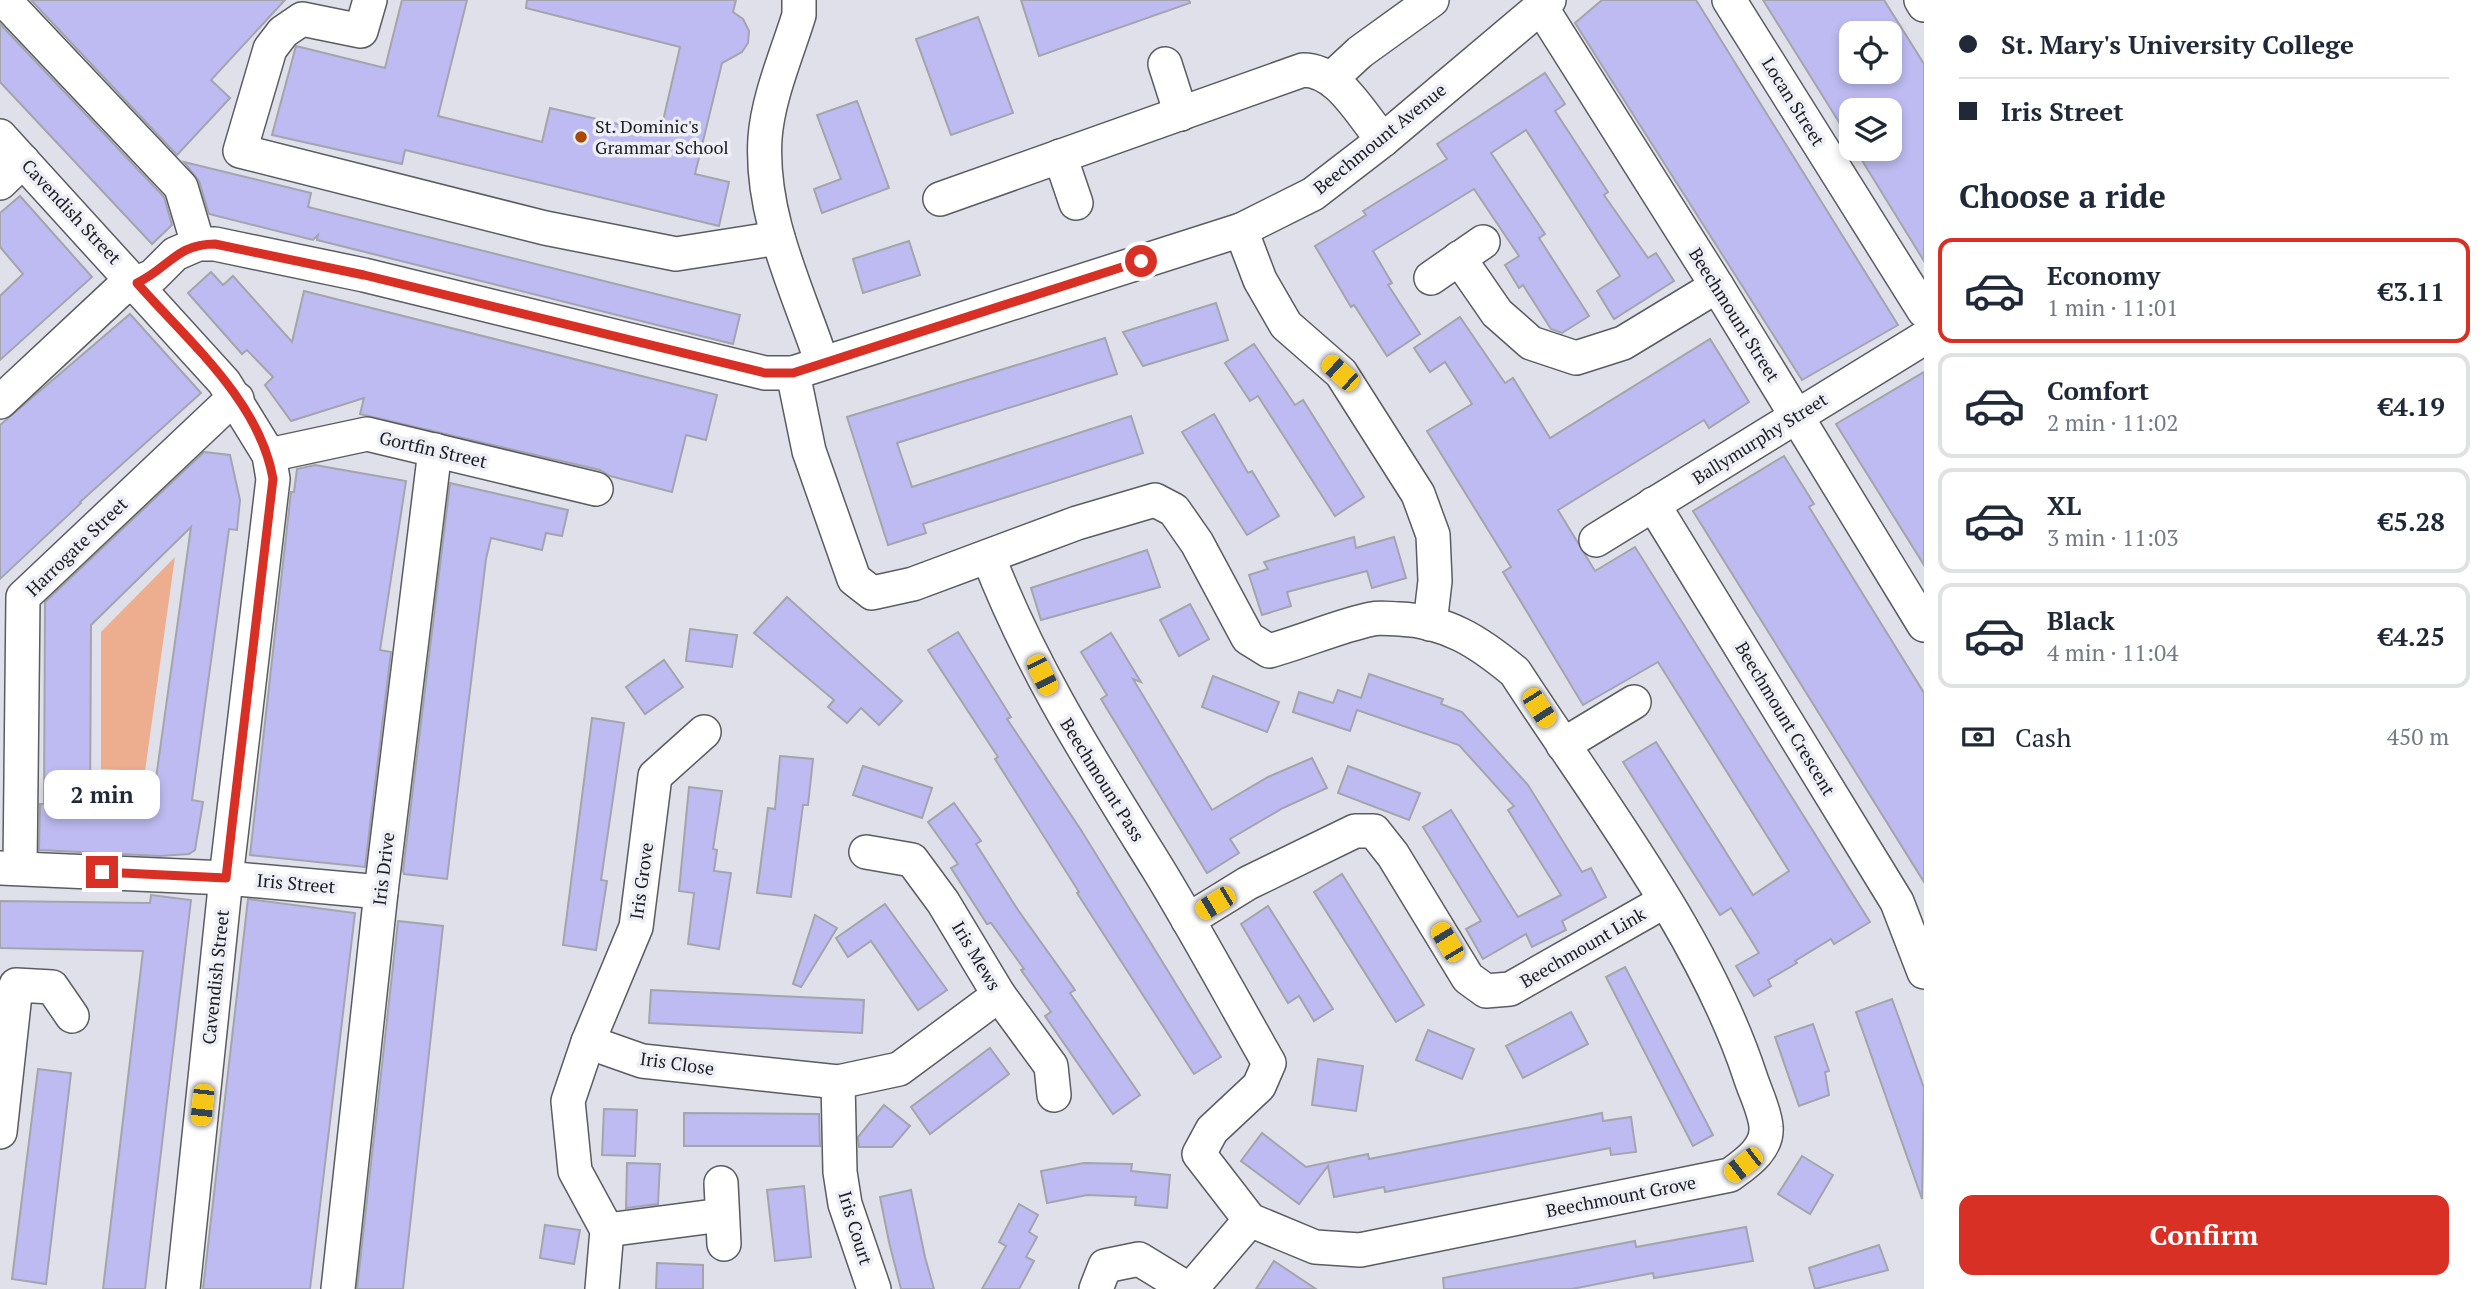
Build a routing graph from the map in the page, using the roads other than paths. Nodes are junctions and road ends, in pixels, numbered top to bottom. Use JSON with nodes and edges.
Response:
{"nodes":[{"id":1,"x":4,"y":0,"type":"edge"},
{"id":2,"x":370,"y":0,"type":"edge"},
{"id":3,"x":799,"y":0,"type":"edge"},
{"id":4,"x":1432,"y":0,"type":"edge"},
{"id":5,"x":1729,"y":0,"type":"edge"},
{"id":6,"x":1921,"y":0,"type":"edge"},
{"id":7,"x":1545,"y":3,"type":"edge"},
{"id":8,"x":1924,"y":5,"type":"edge"},
{"id":9,"x":1165,"y":64,"type":"dead end"},
{"id":10,"x":1332,"y":78,"type":"junction"},
{"id":11,"x":1181,"y":114,"type":"junction"},
{"id":12,"x":0,"y":136,"type":"edge"},
{"id":13,"x":1383,"y":140,"type":"junction"},
{"id":14,"x":1060,"y":156,"type":"junction"},
{"id":15,"x":11,"y":172,"type":"edge"},
{"id":16,"x":940,"y":199,"type":"dead end"},
{"id":17,"x":1076,"y":203,"type":"dead end"},
{"id":18,"x":1241,"y":230,"type":"junction"},
{"id":19,"x":778,"y":238,"type":"junction"},
{"id":20,"x":198,"y":244,"type":"junction"},
{"id":21,"x":1431,"y":278,"type":"dead end"},
{"id":22,"x":137,"y":283,"type":"junction"},
{"id":23,"x":1717,"y":286,"type":"junction"},
{"id":24,"x":1924,"y":311,"type":"edge"},
{"id":25,"x":1924,"y":338,"type":"edge"},
{"id":26,"x":807,"y":368,"type":"junction"},
{"id":27,"x":237,"y":398,"type":"junction"},
{"id":28,"x":0,"y":402,"type":"edge"},
{"id":29,"x":1796,"y":416,"type":"junction"},
{"id":30,"x":435,"y":450,"type":"junction"},
{"id":31,"x":269,"y":455,"type":"junction"},
{"id":32,"x":596,"y":489,"type":"dead end"},
{"id":33,"x":1653,"y":504,"type":"junction"},
{"id":34,"x":1596,"y":540,"type":"dead end"},
{"id":35,"x":988,"y":556,"type":"junction"},
{"id":36,"x":1430,"y":624,"type":"junction"},
{"id":37,"x":1924,"y":625,"type":"edge"},
{"id":38,"x":1634,"y":702,"type":"dead end"},
{"id":39,"x":704,"y":733,"type":"dead end"},
{"id":40,"x":1563,"y":745,"type":"junction"},
{"id":41,"x":866,"y":852,"type":"dead end"},
{"id":42,"x":10,"y":868,"type":"edge"},
{"id":43,"x":226,"y":878,"type":"junction"},
{"id":44,"x":381,"y":892,"type":"junction"},
{"id":45,"x":1665,"y":901,"type":"junction"},
{"id":46,"x":1188,"y":920,"type":"junction"},
{"id":47,"x":1918,"y":932,"type":"edge"},
{"id":48,"x":1924,"y":972,"type":"edge"},
{"id":49,"x":999,"y":995,"type":"junction"},
{"id":50,"x":72,"y":1016,"type":"dead end"},
{"id":51,"x":588,"y":1042,"type":"junction"},
{"id":52,"x":838,"y":1082,"type":"junction"},
{"id":53,"x":1054,"y":1095,"type":"dead end"},
{"id":54,"x":0,"y":1132,"type":"edge"},
{"id":55,"x":721,"y":1183,"type":"dead end"},
{"id":56,"x":1251,"y":1220,"type":"junction"},
{"id":57,"x":607,"y":1230,"type":"junction"},
{"id":58,"x":183,"y":1289,"type":"edge"},
{"id":59,"x":338,"y":1289,"type":"edge"},
{"id":60,"x":602,"y":1289,"type":"edge"},
{"id":61,"x":874,"y":1289,"type":"edge"},
{"id":62,"x":1096,"y":1289,"type":"edge"},
{"id":63,"x":1189,"y":1289,"type":"edge"}],
"edges":[{"from":1,"to":20,"type":"street"},
{"from":2,"to":19,"type":"street"},
{"from":3,"to":19,"type":"street"},
{"from":4,"to":10,"type":"street"},
{"from":5,"to":24,"type":"street","name":"Locan Street"},
{"from":6,"to":8,"type":"street"},
{"from":7,"to":13,"type":"street","name":"Beechmount Avenue"},
{"from":7,"to":23,"type":"street","name":"Beechmount Street"},
{"from":9,"to":11,"type":"street"},
{"from":10,"to":11,"type":"street"},
{"from":10,"to":13,"type":"street"},
{"from":11,"to":14,"type":"street"},
{"from":12,"to":15,"type":"street","name":"Cavendish Street"},
{"from":13,"to":18,"type":"street","name":"Beechmount Avenue"},
{"from":14,"to":16,"type":"street"},
{"from":14,"to":17,"type":"street"},
{"from":15,"to":22,"type":"street","name":"Cavendish Street"},
{"from":18,"to":26,"type":"street","name":"Beechmount Avenue"},
{"from":18,"to":36,"type":"street"},
{"from":19,"to":26,"type":"street"},
{"from":20,"to":22,"type":"street"},
{"from":20,"to":26,"type":"street"},
{"from":21,"to":23,"type":"street"},
{"from":22,"to":27,"type":"street","name":"Cavendish Street"},
{"from":22,"to":28,"type":"street"},
{"from":23,"to":29,"type":"street","name":"Beechmount Street"},
{"from":25,"to":29,"type":"street","name":"Ballymurphy Street"},
{"from":26,"to":35,"type":"street"},
{"from":27,"to":31,"type":"street","name":"Cavendish Street"},
{"from":27,"to":42,"type":"street","name":"Harrogate Street"},
{"from":29,"to":33,"type":"street","name":"Ballymurphy Street"},
{"from":29,"to":37,"type":"street","name":"Beechmount Street"},
{"from":30,"to":31,"type":"street","name":"Gortfin Street"},
{"from":30,"to":32,"type":"street","name":"Gortfin Street"},
{"from":30,"to":44,"type":"street","name":"Iris Drive"},
{"from":31,"to":43,"type":"street","name":"Cavendish Street"},
{"from":33,"to":34,"type":"street","name":"Ballymurphy Street"},
{"from":33,"to":47,"type":"street","name":"Beechmount Crescent"},
{"from":35,"to":36,"type":"street","name":"Beechmount Grove"},
{"from":35,"to":46,"type":"street","name":"Beechmount Pass"},
{"from":36,"to":40,"type":"street","name":"Beechmount Grove"},
{"from":38,"to":40,"type":"street"},
{"from":39,"to":51,"type":"street","name":"Iris Grove"},
{"from":40,"to":45,"type":"street","name":"Beechmount Grove"},
{"from":41,"to":49,"type":"street","name":"Iris Mews"},
{"from":42,"to":43,"type":"street","name":"Iris Street"},
{"from":43,"to":44,"type":"street","name":"Iris Street"},
{"from":43,"to":58,"type":"street","name":"Cavendish Street"},
{"from":44,"to":59,"type":"street","name":"Iris Drive"},
{"from":45,"to":46,"type":"street","name":"Beechmount Link"},
{"from":45,"to":56,"type":"street","name":"Beechmount Grove"},
{"from":46,"to":56,"type":"street","name":"Beechmount Pass"},
{"from":47,"to":48,"type":"street","name":"Beechmount Crescent"},
{"from":49,"to":52,"type":"street","name":"Iris Close"},
{"from":49,"to":53,"type":"street","name":"Iris Mews"},
{"from":50,"to":54,"type":"street"},
{"from":51,"to":52,"type":"street","name":"Iris Close"},
{"from":51,"to":57,"type":"street"},
{"from":52,"to":61,"type":"street","name":"Iris Court"},
{"from":55,"to":57,"type":"street"},
{"from":56,"to":63,"type":"street"},
{"from":57,"to":60,"type":"street"},
{"from":62,"to":63,"type":"street"}]}
